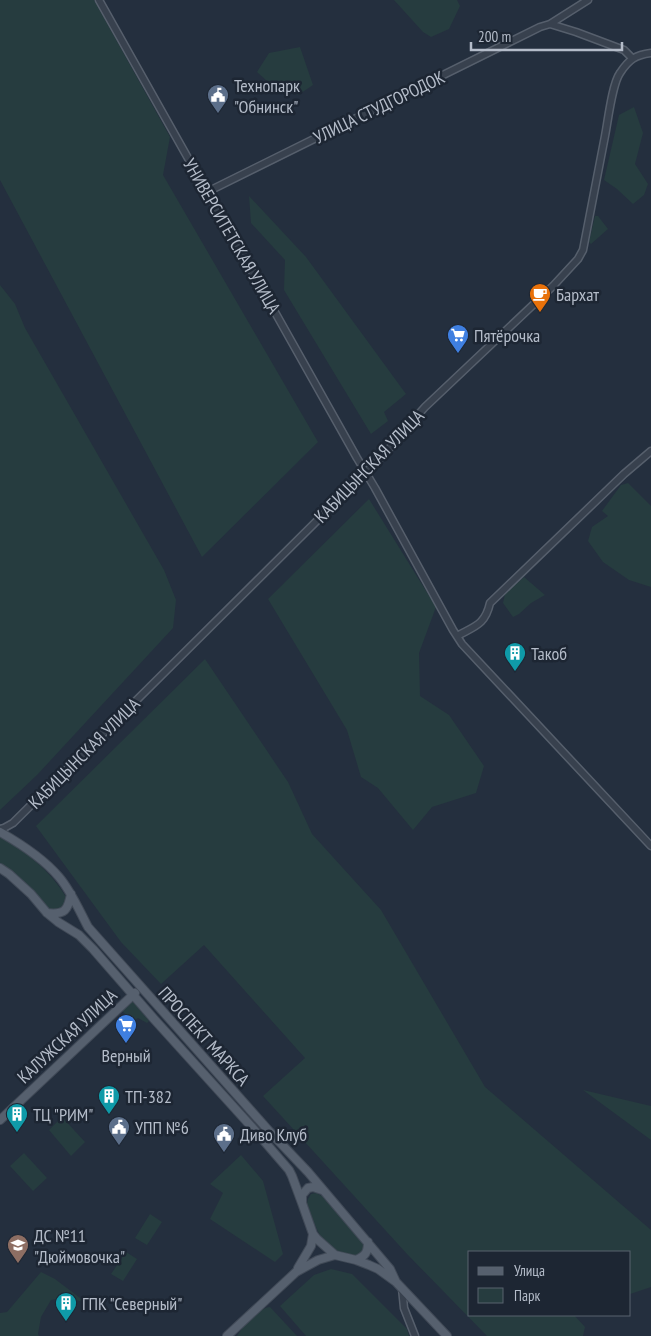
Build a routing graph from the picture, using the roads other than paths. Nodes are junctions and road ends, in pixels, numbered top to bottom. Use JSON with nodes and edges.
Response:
{"nodes":[{"id":1,"x":99,"y":0,"type":"edge"},
{"id":2,"x":588,"y":0,"type":"edge"},
{"id":3,"x":550,"y":24,"type":"junction"},
{"id":4,"x":649,"y":53,"type":"edge"},
{"id":5,"x":632,"y":58,"type":"junction"},
{"id":6,"x":209,"y":191,"type":"junction"},
{"id":7,"x":651,"y":451,"type":"edge"},
{"id":8,"x":366,"y":472,"type":"junction"},
{"id":9,"x":457,"y":636,"type":"junction"},
{"id":10,"x":13,"y":823,"type":"junction"},
{"id":11,"x":0,"y":830,"type":"edge"},
{"id":12,"x":12,"y":839,"type":"junction"},
{"id":13,"x":651,"y":846,"type":"edge"},
{"id":14,"x":0,"y":868,"type":"edge"},
{"id":15,"x":71,"y":894,"type":"junction"},
{"id":16,"x":47,"y":913,"type":"junction"},
{"id":17,"x":141,"y":987,"type":"junction"},
{"id":18,"x":132,"y":995,"type":"junction"},
{"id":19,"x":0,"y":1120,"type":"edge"},
{"id":20,"x":324,"y":1191,"type":"junction"},
{"id":21,"x":302,"y":1204,"type":"junction"},
{"id":22,"x":313,"y":1234,"type":"junction"},
{"id":23,"x":368,"y":1242,"type":"junction"},
{"id":24,"x":335,"y":1255,"type":"junction"},
{"id":25,"x":356,"y":1260,"type":"junction"},
{"id":26,"x":296,"y":1272,"type":"junction"},
{"id":27,"x":399,"y":1285,"type":"junction"},
{"id":28,"x":227,"y":1336,"type":"edge"},
{"id":29,"x":415,"y":1336,"type":"edge"},
{"id":30,"x":447,"y":1336,"type":"edge"}],
"edges":[{"from":1,"to":6,"type":"street","name":"УНИВЕРСИТЕТСКАЯ УЛИЦА"},
{"from":2,"to":3,"type":"street","name":"УЛИЦА СТУДГОРОДОК"},
{"from":3,"to":5,"type":"street"},
{"from":3,"to":6,"type":"street","name":"УЛИЦА СТУДГОРОДОК"},
{"from":4,"to":5,"type":"street"},
{"from":5,"to":8,"type":"street","name":"КАБИЦЫНСКАЯ УЛИЦА"},
{"from":6,"to":8,"type":"street","name":"УНИВЕРСИТЕТСКАЯ УЛИЦА"},
{"from":7,"to":9,"type":"street"},
{"from":8,"to":9,"type":"street","name":"УНИВЕРСИТЕТСКАЯ УЛИЦА"},
{"from":8,"to":10,"type":"street","name":"КАБИЦЫНСКАЯ УЛИЦА"},
{"from":9,"to":13,"type":"street","name":"УНИВЕРСИТЕТСКАЯ УЛИЦА"},
{"from":10,"to":11,"type":"street"},
{"from":10,"to":12,"type":"street"},
{"from":11,"to":12,"type":"main road","name":"ПРОСПЕКТ МАРКСА"},
{"from":12,"to":15,"type":"main road","name":"ПРОСПЕКТ МАРКСА"},
{"from":14,"to":16,"type":"main road","name":"ПРОСПЕКТ МАРКСА"},
{"from":15,"to":16,"type":"main road"},
{"from":15,"to":17,"type":"main road","name":"ПРОСПЕКТ МАРКСА"},
{"from":16,"to":18,"type":"main road","name":"ПРОСПЕКТ МАРКСА"},
{"from":17,"to":18,"type":"main road","name":"КАЛУЖСКАЯ УЛИЦА"},
{"from":17,"to":20,"type":"main road","name":"ПРОСПЕКТ МАРКСА"},
{"from":18,"to":19,"type":"main road","name":"КАЛУЖСКАЯ УЛИЦА"},
{"from":18,"to":21,"type":"main road","name":"ПРОСПЕКТ МАРКСА"},
{"from":20,"to":21,"type":"main road"},
{"from":20,"to":23,"type":"main road","name":"ПРОСПЕКТ МАРКСА"},
{"from":21,"to":22,"type":"main road","name":"ПРОСПЕКТ МАРКСА"},
{"from":22,"to":24,"type":"main road"},
{"from":22,"to":26,"type":"main road"},
{"from":23,"to":25,"type":"main road"},
{"from":23,"to":27,"type":"main road","name":"ПРОСПЕКТ МАРКСА"},
{"from":24,"to":25,"type":"main road"},
{"from":24,"to":26,"type":"main road"},
{"from":25,"to":27,"type":"main road"},
{"from":26,"to":28,"type":"main road"},
{"from":27,"to":29,"type":"street"},
{"from":27,"to":30,"type":"main road"}]}
